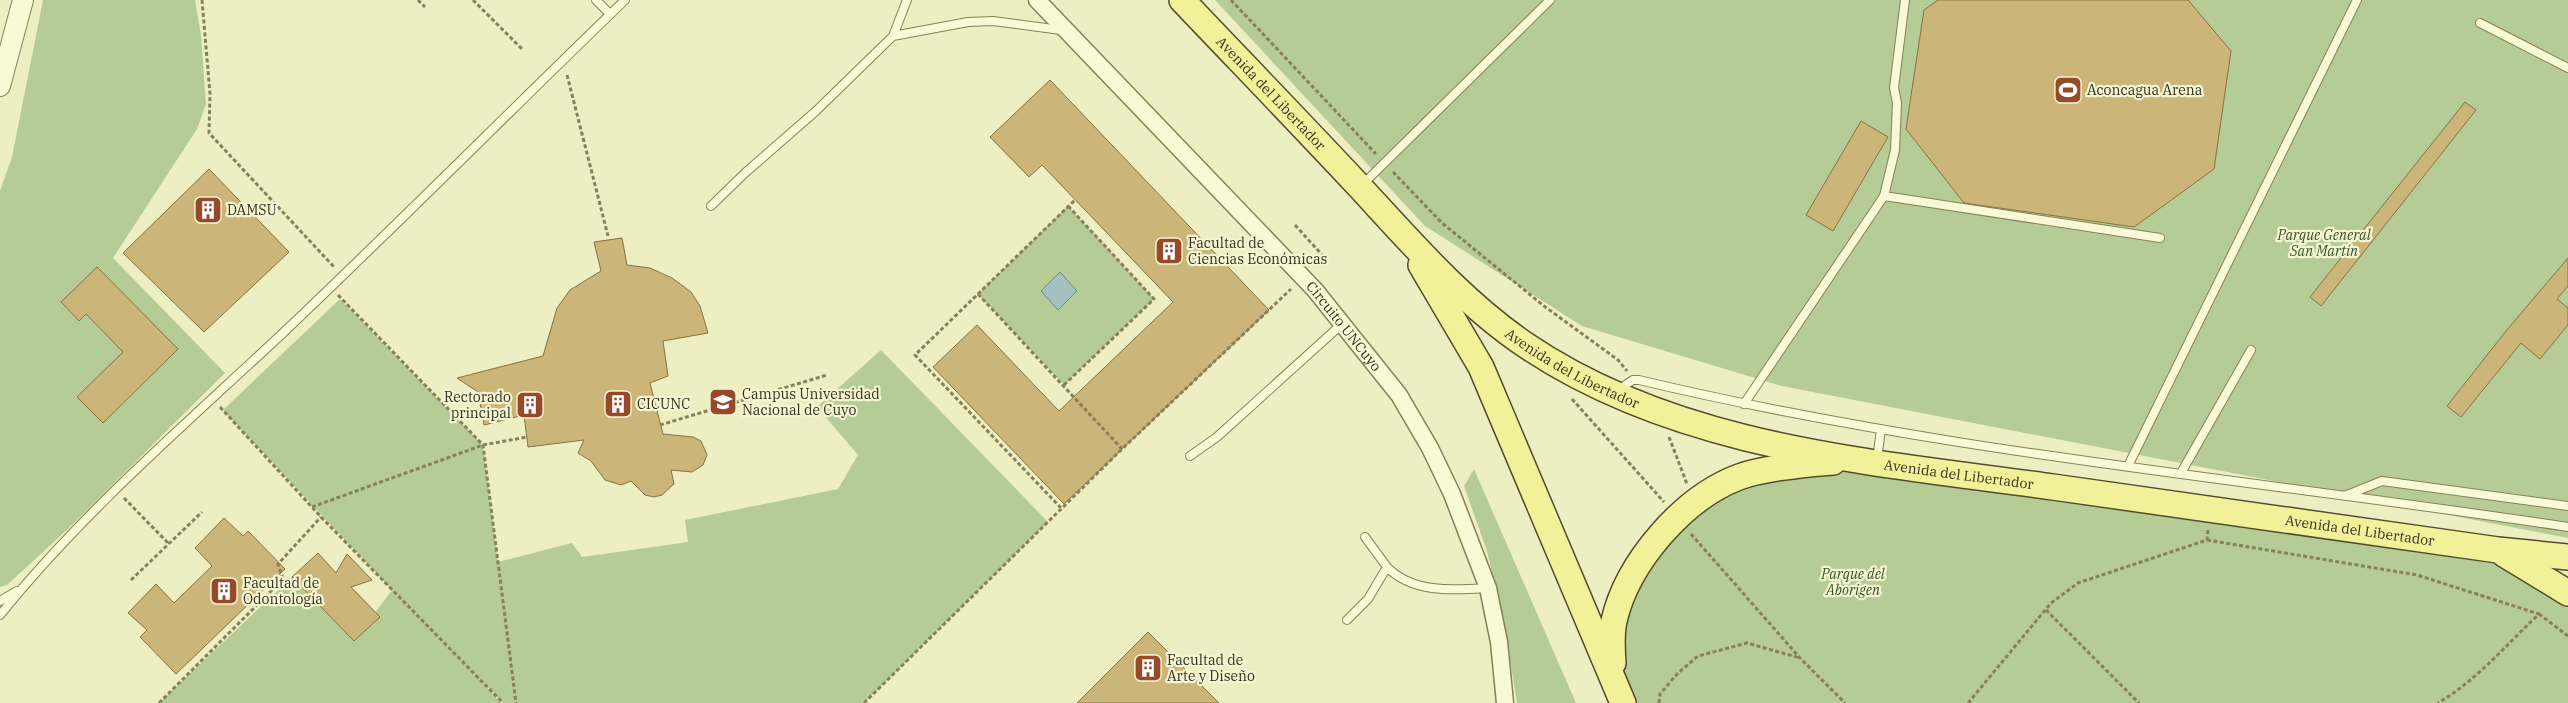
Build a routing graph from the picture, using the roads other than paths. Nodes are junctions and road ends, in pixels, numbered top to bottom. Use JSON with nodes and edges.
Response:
{"nodes":[{"id":1,"x":24,"y":0,"type":"edge"},
{"id":2,"x":596,"y":0,"type":"edge"},
{"id":3,"x":625,"y":0,"type":"edge"},
{"id":4,"x":907,"y":0,"type":"edge"},
{"id":5,"x":1037,"y":0,"type":"edge"},
{"id":6,"x":1182,"y":0,"type":"edge"},
{"id":7,"x":1550,"y":0,"type":"edge"},
{"id":8,"x":1905,"y":0,"type":"edge"},
{"id":9,"x":2357,"y":0,"type":"edge"},
{"id":10,"x":610,"y":14,"type":"junction"},
{"id":11,"x":2480,"y":24,"type":"dead end"},
{"id":12,"x":1066,"y":30,"type":"junction"},
{"id":13,"x":893,"y":36,"type":"junction"},
{"id":14,"x":2568,"y":68,"type":"edge"},
{"id":15,"x":0,"y":86,"type":"edge"},
{"id":16,"x":1360,"y":187,"type":"junction"},
{"id":17,"x":1884,"y":196,"type":"junction"},
{"id":18,"x":711,"y":206,"type":"dead end"},
{"id":19,"x":1400,"y":231,"type":"junction"},
{"id":20,"x":2160,"y":238,"type":"dead end"},
{"id":21,"x":1343,"y":323,"type":"junction"},
{"id":22,"x":2251,"y":350,"type":"dead end"},
{"id":23,"x":1614,"y":395,"type":"junction"},
{"id":24,"x":1744,"y":404,"type":"junction"},
{"id":25,"x":1881,"y":429,"type":"junction"},
{"id":26,"x":1190,"y":456,"type":"dead end"},
{"id":27,"x":1871,"y":461,"type":"junction"},
{"id":28,"x":2128,"y":466,"type":"junction"},
{"id":29,"x":2181,"y":473,"type":"junction"},
{"id":30,"x":2346,"y":495,"type":"junction"},
{"id":31,"x":2568,"y":506,"type":"edge"},
{"id":32,"x":2568,"y":527,"type":"edge"},
{"id":33,"x":1365,"y":537,"type":"dead end"},
{"id":34,"x":2498,"y":550,"type":"junction"},
{"id":35,"x":2568,"y":557,"type":"edge"},
{"id":36,"x":1387,"y":567,"type":"junction"},
{"id":37,"x":1488,"y":588,"type":"junction"},
{"id":38,"x":21,"y":589,"type":"junction"},
{"id":39,"x":2568,"y":594,"type":"edge"},
{"id":40,"x":0,"y":601,"type":"edge"},
{"id":41,"x":0,"y":615,"type":"edge"},
{"id":42,"x":1347,"y":620,"type":"dead end"},
{"id":43,"x":1613,"y":676,"type":"junction"},
{"id":44,"x":1505,"y":703,"type":"edge"},
{"id":45,"x":1623,"y":703,"type":"edge"}],
"edges":[{"from":1,"to":15,"type":"street"},
{"from":2,"to":10,"type":"lane"},
{"from":3,"to":10,"type":"lane"},
{"from":4,"to":13,"type":"lane"},
{"from":5,"to":12,"type":"street","name":"Circuito UNCuyo"},
{"from":6,"to":16,"type":"main road","name":"Avenida del Libertador"},
{"from":7,"to":16,"type":"lane"},
{"from":8,"to":17,"type":"lane"},
{"from":9,"to":28,"type":"lane"},
{"from":10,"to":38,"type":"lane"},
{"from":11,"to":14,"type":"lane"},
{"from":12,"to":13,"type":"lane"},
{"from":12,"to":21,"type":"street","name":"Circuito UNCuyo"},
{"from":13,"to":18,"type":"lane"},
{"from":16,"to":19,"type":"main road","name":"Avenida del Libertador"},
{"from":17,"to":20,"type":"lane"},
{"from":17,"to":24,"type":"lane"},
{"from":19,"to":23,"type":"main road","name":"Avenida del Libertador"},
{"from":19,"to":43,"type":"main road","name":"Avenida del Libertador"},
{"from":21,"to":26,"type":"lane"},
{"from":21,"to":37,"type":"street","name":"Circuito UNCuyo"},
{"from":22,"to":29,"type":"lane"},
{"from":23,"to":24,"type":"lane"},
{"from":23,"to":27,"type":"main road","name":"Avenida del Libertador"},
{"from":24,"to":25,"type":"lane"},
{"from":25,"to":27,"type":"lane"},
{"from":25,"to":28,"type":"lane"},
{"from":27,"to":34,"type":"main road","name":"Avenida del Libertador"},
{"from":27,"to":43,"type":"main road"},
{"from":28,"to":29,"type":"lane"},
{"from":29,"to":30,"type":"lane"},
{"from":30,"to":31,"type":"lane"},
{"from":30,"to":32,"type":"lane"},
{"from":33,"to":36,"type":"lane"},
{"from":34,"to":35,"type":"main road"},
{"from":34,"to":39,"type":"main road","name":"Avenida del Libertador"},
{"from":36,"to":37,"type":"lane"},
{"from":36,"to":42,"type":"lane"},
{"from":37,"to":44,"type":"street","name":"Circuito UNCuyo"},
{"from":38,"to":40,"type":"lane"},
{"from":38,"to":41,"type":"lane"},
{"from":43,"to":45,"type":"main road","name":"Avenida del Libertador"}]}
